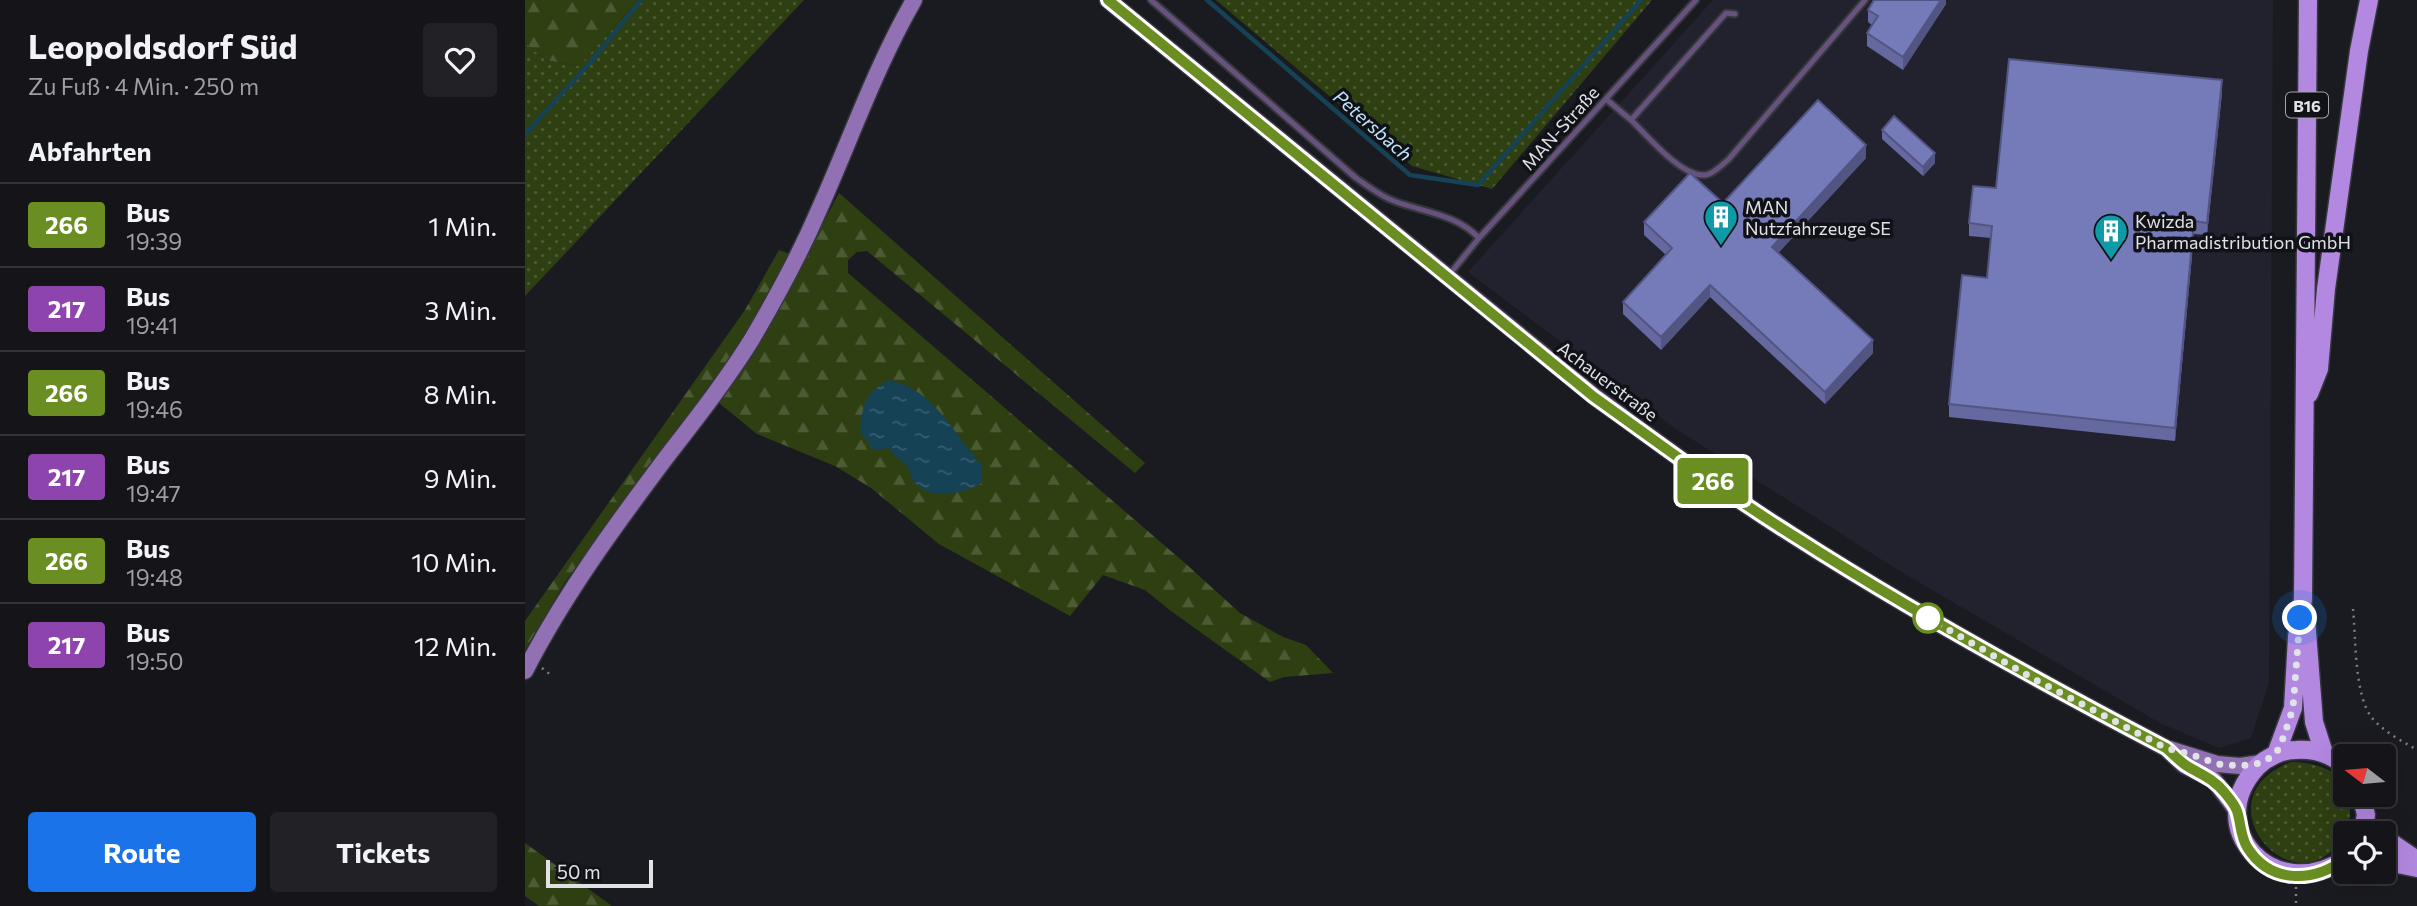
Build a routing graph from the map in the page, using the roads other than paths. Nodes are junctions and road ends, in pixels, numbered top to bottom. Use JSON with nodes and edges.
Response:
{"nodes":[{"id":1,"x":914,"y":0,"type":"edge"},
{"id":2,"x":1108,"y":0,"type":"edge"},
{"id":3,"x":1151,"y":0,"type":"edge"},
{"id":4,"x":1696,"y":0,"type":"edge"},
{"id":5,"x":1865,"y":0,"type":"edge"},
{"id":6,"x":2308,"y":0,"type":"edge"},
{"id":7,"x":2369,"y":0,"type":"edge"},
{"id":8,"x":1735,"y":14,"type":"dead end"},
{"id":9,"x":1606,"y":99,"type":"junction"},
{"id":10,"x":1631,"y":120,"type":"junction"},
{"id":11,"x":1479,"y":238,"type":"junction"},
{"id":12,"x":1447,"y":278,"type":"junction"},
{"id":13,"x":2305,"y":403,"type":"junction"},
{"id":14,"x":2303,"y":599,"type":"junction"},
{"id":15,"x":525,"y":671,"type":"edge"},
{"id":16,"x":2166,"y":748,"type":"junction"},
{"id":17,"x":2324,"y":753,"type":"junction"},
{"id":18,"x":2269,"y":759,"type":"junction"},
{"id":19,"x":2333,"y":759,"type":"edge"},
{"id":20,"x":2237,"y":811,"type":"junction"},
{"id":21,"x":2396,"y":845,"type":"edge"},
{"id":22,"x":2417,"y":860,"type":"edge"},
{"id":23,"x":2396,"y":864,"type":"edge"},
{"id":24,"x":2333,"y":866,"type":"edge"},
{"id":25,"x":2417,"y":868,"type":"edge"}],
"edges":[{"from":1,"to":15,"type":"street"},
{"from":2,"to":12,"type":"street","name":"Achauerstraße"},
{"from":3,"to":11,"type":"lane"},
{"from":4,"to":9,"type":"lane","name":"MAN-Straße"},
{"from":5,"to":10,"type":"lane"},
{"from":6,"to":13,"type":"main road","number":"B16"},
{"from":7,"to":13,"type":"main road"},
{"from":8,"to":10,"type":"lane"},
{"from":9,"to":10,"type":"lane"},
{"from":9,"to":11,"type":"lane","name":"MAN-Straße"},
{"from":11,"to":12,"type":"lane","name":"MAN-Straße"},
{"from":12,"to":16,"type":"street","name":"Achauerstraße"},
{"from":13,"to":14,"type":"main road","number":"B16"},
{"from":14,"to":17,"type":"main road","number":"B16"},
{"from":14,"to":18,"type":"main road","number":"B16"},
{"from":16,"to":18,"type":"street"},
{"from":16,"to":20,"type":"street"},
{"from":17,"to":18,"type":"main road"},
{"from":17,"to":19,"type":"main road"},
{"from":18,"to":20,"type":"main road","number":"B16"},
{"from":20,"to":24,"type":"main road"},
{"from":21,"to":22,"type":"main road"},
{"from":23,"to":25,"type":"main road"}]}
